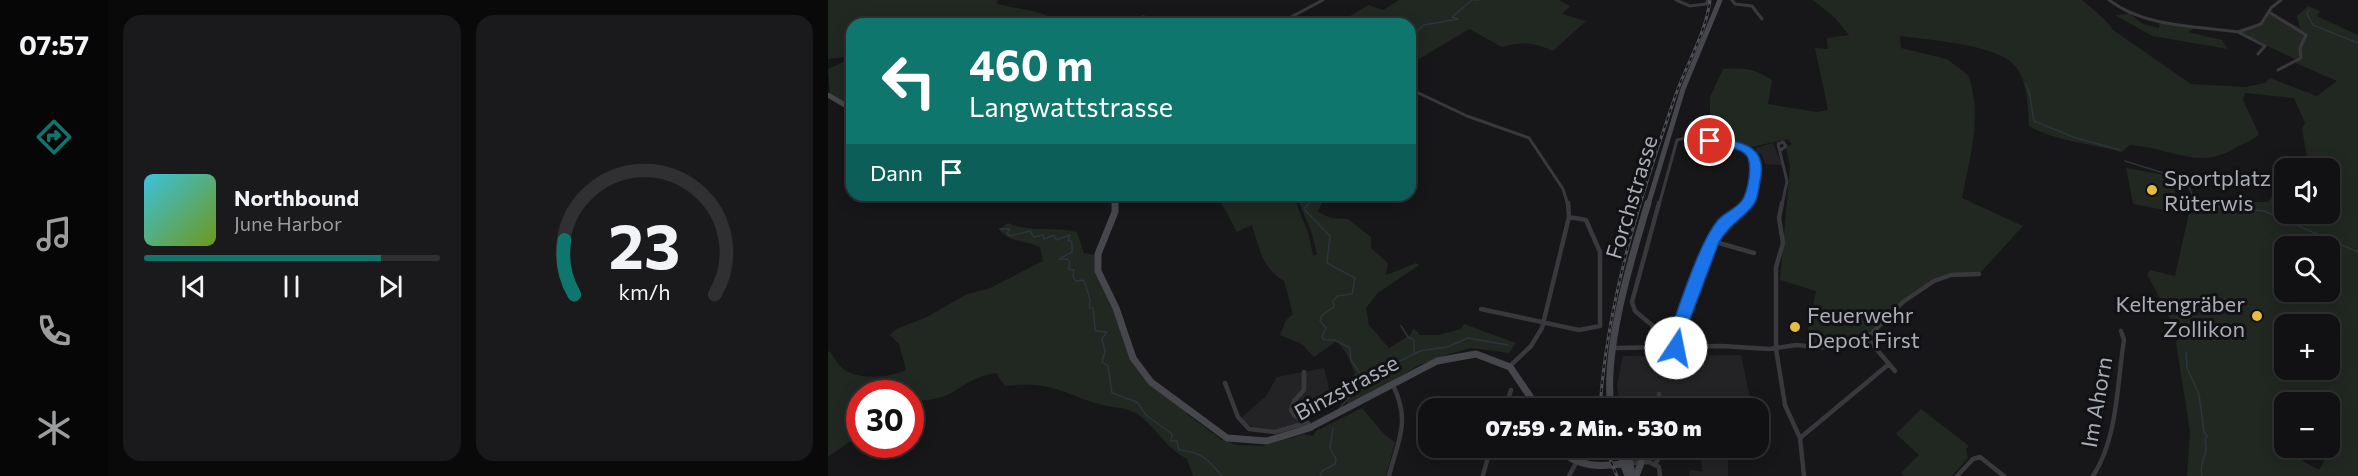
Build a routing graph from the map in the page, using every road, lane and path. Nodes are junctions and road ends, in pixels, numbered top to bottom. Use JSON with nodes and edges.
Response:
{"nodes":[{"id":1,"x":1323,"y":0,"type":"edge"},
{"id":2,"x":1676,"y":0,"type":"edge"},
{"id":3,"x":1708,"y":0,"type":"edge"},
{"id":4,"x":1732,"y":0,"type":"edge"},
{"id":5,"x":2109,"y":0,"type":"edge"},
{"id":6,"x":2281,"y":0,"type":"edge"},
{"id":7,"x":1720,"y":1,"type":"edge"},
{"id":8,"x":2270,"y":12,"type":"junction"},
{"id":9,"x":1136,"y":18,"type":"edge"},
{"id":10,"x":1154,"y":18,"type":"edge"},
{"id":11,"x":1290,"y":18,"type":"edge"},
{"id":12,"x":1762,"y":19,"type":"dead end"},
{"id":13,"x":2238,"y":32,"type":"junction"},
{"id":14,"x":2258,"y":54,"type":"dead end"},
{"id":15,"x":2278,"y":70,"type":"dead end"},
{"id":16,"x":1416,"y":92,"type":"edge"},
{"id":17,"x":828,"y":95,"type":"edge"},
{"id":18,"x":846,"y":106,"type":"edge"},
{"id":19,"x":1781,"y":150,"type":"dead end"},
{"id":20,"x":1115,"y":201,"type":"edge"},
{"id":21,"x":1569,"y":217,"type":"junction"},
{"id":22,"x":1712,"y":242,"type":"junction"},
{"id":23,"x":1754,"y":253,"type":"dead end"},
{"id":24,"x":1979,"y":274,"type":"dead end"},
{"id":25,"x":1481,"y":309,"type":"dead end"},
{"id":26,"x":1544,"y":320,"type":"junction"},
{"id":27,"x":2121,"y":331,"type":"dead end"},
{"id":28,"x":1867,"y":338,"type":"junction"},
{"id":29,"x":1615,"y":348,"type":"junction"},
{"id":30,"x":1647,"y":348,"type":"junction"},
{"id":31,"x":1672,"y":348,"type":"junction"},
{"id":32,"x":1776,"y":349,"type":"junction"},
{"id":33,"x":1889,"y":364,"type":"junction"},
{"id":34,"x":1510,"y":366,"type":"junction"},
{"id":35,"x":1895,"y":371,"type":"dead end"},
{"id":36,"x":1305,"y":372,"type":"dead end"},
{"id":37,"x":1225,"y":383,"type":"dead end"},
{"id":38,"x":1393,"y":384,"type":"junction"},
{"id":39,"x":1511,"y":390,"type":"dead end"},
{"id":40,"x":1659,"y":394,"type":"dead end"},
{"id":41,"x":1508,"y":398,"type":"edge"},
{"id":42,"x":1533,"y":398,"type":"edge"},
{"id":43,"x":1610,"y":398,"type":"edge"},
{"id":44,"x":1659,"y":398,"type":"edge"},
{"id":45,"x":1312,"y":427,"type":"junction"},
{"id":46,"x":1800,"y":438,"type":"junction"},
{"id":47,"x":1488,"y":458,"type":"edge"},
{"id":48,"x":1570,"y":458,"type":"edge"},
{"id":49,"x":1623,"y":458,"type":"edge"},
{"id":50,"x":1626,"y":458,"type":"edge"},
{"id":51,"x":1659,"y":458,"type":"edge"},
{"id":52,"x":1576,"y":463,"type":"junction"},
{"id":53,"x":1641,"y":463,"type":"junction"},
{"id":54,"x":1626,"y":464,"type":"junction"},
{"id":55,"x":1655,"y":464,"type":"junction"},
{"id":56,"x":1389,"y":476,"type":"edge"},
{"id":57,"x":1483,"y":476,"type":"edge"},
{"id":58,"x":1569,"y":476,"type":"edge"},
{"id":59,"x":1628,"y":476,"type":"edge"},
{"id":60,"x":1635,"y":476,"type":"edge"},
{"id":61,"x":1660,"y":476,"type":"edge"},
{"id":62,"x":1804,"y":476,"type":"edge"},
{"id":63,"x":1957,"y":476,"type":"edge"},
{"id":64,"x":2004,"y":476,"type":"edge"},
{"id":65,"x":2093,"y":476,"type":"edge"}],
"edges":[{"from":1,"to":11,"type":"street"},
{"from":2,"to":3,"type":"street"},
{"from":4,"to":12,"type":"street"},
{"from":5,"to":13,"type":"street"},
{"from":6,"to":8,"type":"street"},
{"from":7,"to":29,"type":"main road","name":"Forchstrasse"},
{"from":8,"to":13,"type":"street"},
{"from":8,"to":15,"type":"street"},
{"from":9,"to":10,"type":"street"},
{"from":13,"to":14,"type":"street"},
{"from":16,"to":21,"type":"street"},
{"from":17,"to":18,"type":"main road"},
{"from":19,"to":32,"type":"street"},
{"from":20,"to":45,"type":"main road","name":"Binzstrasse"},
{"from":21,"to":26,"type":"street"},
{"from":21,"to":26,"type":"street"},
{"from":22,"to":23,"type":"street"},
{"from":22,"to":30,"type":"street"},
{"from":22,"to":31,"type":"street"},
{"from":24,"to":28,"type":"street"},
{"from":25,"to":26,"type":"street"},
{"from":26,"to":34,"type":"street"},
{"from":27,"to":65,"type":"street","name":"Im Ahorn"},
{"from":28,"to":32,"type":"street"},
{"from":28,"to":33,"type":"street"},
{"from":29,"to":30,"type":"street"},
{"from":29,"to":43,"type":"main road","name":"Forchstrasse"},
{"from":30,"to":31,"type":"street"},
{"from":31,"to":32,"type":"street"},
{"from":32,"to":46,"type":"street"},
{"from":33,"to":35,"type":"street"},
{"from":33,"to":46,"type":"street"},
{"from":34,"to":38,"type":"main road","name":"Binzstrasse"},
{"from":34,"to":42,"type":"main road"},
{"from":36,"to":45,"type":"street"},
{"from":37,"to":45,"type":"street"},
{"from":38,"to":45,"type":"main road","name":"Binzstrasse"},
{"from":38,"to":56,"type":"street"},
{"from":39,"to":41,"type":"street"},
{"from":40,"to":44,"type":"street"},
{"from":46,"to":62,"type":"street"},
{"from":47,"to":57,"type":"street"},
{"from":48,"to":52,"type":"main road"},
{"from":49,"to":54,"type":"main road"},
{"from":50,"to":54,"type":"main road"},
{"from":51,"to":55,"type":"street"},
{"from":52,"to":54,"type":"main road"},
{"from":52,"to":58,"type":"street"},
{"from":53,"to":54,"type":"street"},
{"from":53,"to":55,"type":"street"},
{"from":53,"to":60,"type":"main road"},
{"from":54,"to":59,"type":"main road"},
{"from":54,"to":60,"type":"main road"},
{"from":55,"to":61,"type":"street"},
{"from":63,"to":64,"type":"street"}]}
